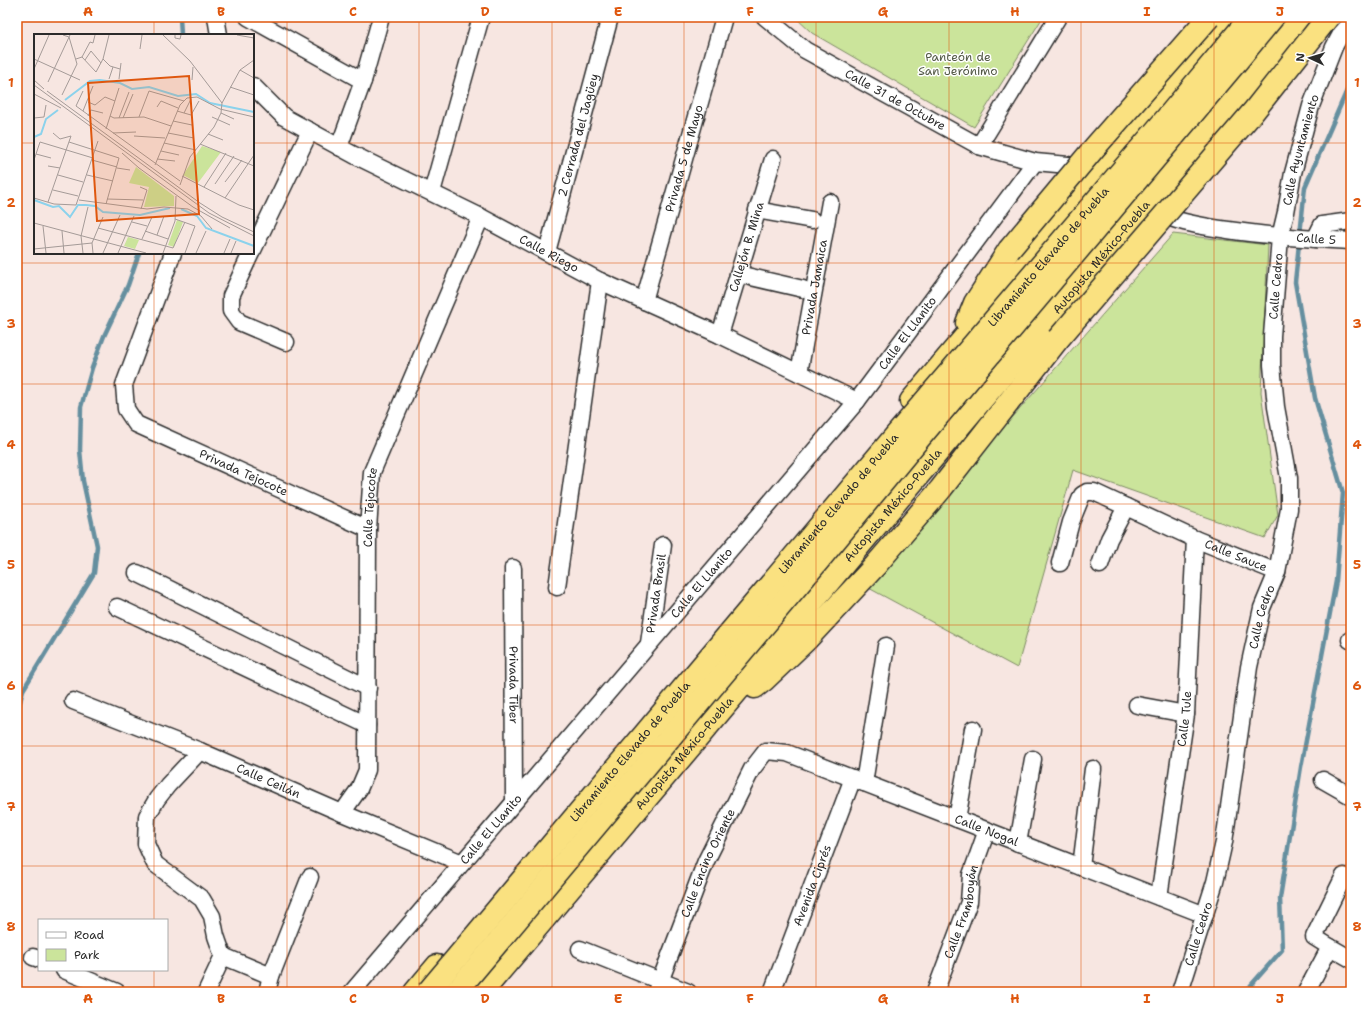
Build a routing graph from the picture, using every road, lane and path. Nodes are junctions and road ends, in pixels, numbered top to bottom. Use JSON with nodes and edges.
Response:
{"nodes":[{"id":1,"x":216,"y":17,"type":"edge"},
{"id":2,"x":248,"y":17,"type":"edge"},
{"id":3,"x":381,"y":17,"type":"edge"},
{"id":4,"x":481,"y":17,"type":"edge"},
{"id":5,"x":610,"y":17,"type":"edge"},
{"id":6,"x":724,"y":17,"type":"edge"},
{"id":7,"x":765,"y":17,"type":"edge"},
{"id":8,"x":1058,"y":17,"type":"edge"},
{"id":9,"x":1210,"y":17,"type":"edge"},
{"id":10,"x":1235,"y":17,"type":"edge"},
{"id":11,"x":1251,"y":17,"type":"edge"},
{"id":12,"x":1273,"y":17,"type":"edge"},
{"id":13,"x":1303,"y":17,"type":"edge"},
{"id":14,"x":1328,"y":17,"type":"edge"},
{"id":15,"x":1351,"y":23,"type":"edge"},
{"id":16,"x":219,"y":34,"type":"edge"},
{"id":17,"x":363,"y":81,"type":"junction"},
{"id":18,"x":254,"y":87,"type":"edge"},
{"id":19,"x":310,"y":131,"type":"junction"},
{"id":20,"x":979,"y":146,"type":"junction"},
{"id":21,"x":339,"y":147,"type":"junction"},
{"id":22,"x":773,"y":159,"type":"dead end"},
{"id":23,"x":1035,"y":162,"type":"junction"},
{"id":24,"x":1068,"y":165,"type":"dead end"},
{"id":25,"x":432,"y":192,"type":"junction"},
{"id":26,"x":830,"y":202,"type":"dead end"},
{"id":27,"x":757,"y":210,"type":"junction"},
{"id":28,"x":481,"y":217,"type":"junction"},
{"id":29,"x":1171,"y":218,"type":"dead end"},
{"id":30,"x":812,"y":220,"type":"dead end"},
{"id":31,"x":1351,"y":221,"type":"edge"},
{"id":32,"x":1285,"y":237,"type":"junction"},
{"id":33,"x":1313,"y":239,"type":"junction"},
{"id":34,"x":1351,"y":241,"type":"edge"},
{"id":35,"x":254,"y":248,"type":"edge"},
{"id":36,"x":547,"y":252,"type":"junction"},
{"id":37,"x":173,"y":254,"type":"edge"},
{"id":38,"x":251,"y":254,"type":"edge"},
{"id":39,"x":738,"y":274,"type":"junction"},
{"id":40,"x":600,"y":281,"type":"junction"},
{"id":41,"x":803,"y":289,"type":"dead end"},
{"id":42,"x":644,"y":301,"type":"junction"},
{"id":43,"x":720,"y":335,"type":"junction"},
{"id":44,"x":286,"y":342,"type":"dead end"},
{"id":45,"x":961,"y":342,"type":"junction"},
{"id":46,"x":799,"y":373,"type":"junction"},
{"id":47,"x":858,"y":401,"type":"junction"},
{"id":48,"x":1126,"y":507,"type":"junction"},
{"id":49,"x":368,"y":529,"type":"junction"},
{"id":50,"x":1195,"y":539,"type":"junction"},
{"id":51,"x":663,"y":545,"type":"dead end"},
{"id":52,"x":1060,"y":563,"type":"dead end"},
{"id":53,"x":1100,"y":565,"type":"dead end"},
{"id":54,"x":513,"y":568,"type":"dead end"},
{"id":55,"x":1277,"y":572,"type":"junction"},
{"id":56,"x":137,"y":573,"type":"dead end"},
{"id":57,"x":557,"y":587,"type":"dead end"},
{"id":58,"x":117,"y":607,"type":"dead end"},
{"id":59,"x":649,"y":643,"type":"junction"},
{"id":60,"x":886,"y":646,"type":"dead end"},
{"id":61,"x":368,"y":688,"type":"junction"},
{"id":62,"x":73,"y":701,"type":"dead end"},
{"id":63,"x":1137,"y":705,"type":"dead end"},
{"id":64,"x":1186,"y":714,"type":"junction"},
{"id":65,"x":717,"y":715,"type":"junction"},
{"id":66,"x":367,"y":725,"type":"junction"},
{"id":67,"x":973,"y":729,"type":"dead end"},
{"id":68,"x":200,"y":751,"type":"junction"},
{"id":69,"x":766,"y":752,"type":"joint"},
{"id":70,"x":1033,"y":759,"type":"dead end"},
{"id":71,"x":1093,"y":770,"type":"dead end"},
{"id":72,"x":1323,"y":780,"type":"dead end"},
{"id":73,"x":858,"y":781,"type":"junction"},
{"id":74,"x":1351,"y":796,"type":"edge"},
{"id":75,"x":514,"y":801,"type":"junction"},
{"id":76,"x":342,"y":813,"type":"junction"},
{"id":77,"x":957,"y":819,"type":"junction"},
{"id":78,"x":987,"y":830,"type":"junction"},
{"id":79,"x":1018,"y":843,"type":"junction"},
{"id":80,"x":462,"y":863,"type":"junction"},
{"id":81,"x":1081,"y":867,"type":"junction"},
{"id":82,"x":1344,"y":876,"type":"dead end"},
{"id":83,"x":310,"y":877,"type":"dead end"},
{"id":84,"x":1159,"y":897,"type":"junction"},
{"id":85,"x":1205,"y":916,"type":"junction"},
{"id":86,"x":1330,"y":947,"type":"junction"},
{"id":87,"x":580,"y":949,"type":"dead end"},
{"id":88,"x":223,"y":956,"type":"junction"},
{"id":89,"x":1351,"y":959,"type":"edge"},
{"id":90,"x":66,"y":971,"type":"edge"},
{"id":91,"x":271,"y":976,"type":"junction"},
{"id":92,"x":658,"y":986,"type":"edge"},
{"id":93,"x":117,"y":992,"type":"edge"},
{"id":94,"x":206,"y":992,"type":"edge"},
{"id":95,"x":267,"y":992,"type":"edge"},
{"id":96,"x":352,"y":992,"type":"edge"},
{"id":97,"x":415,"y":992,"type":"edge"},
{"id":98,"x":428,"y":992,"type":"edge"},
{"id":99,"x":456,"y":992,"type":"edge"},
{"id":100,"x":482,"y":992,"type":"edge"},
{"id":101,"x":688,"y":992,"type":"edge"},
{"id":102,"x":772,"y":992,"type":"edge"},
{"id":103,"x":935,"y":992,"type":"edge"},
{"id":104,"x":1180,"y":992,"type":"edge"},
{"id":105,"x":1306,"y":992,"type":"edge"}],
"edges":[{"from":1,"to":16,"type":"street"},
{"from":2,"to":17,"type":"street"},
{"from":3,"to":17,"type":"street"},
{"from":4,"to":25,"type":"street"},
{"from":5,"to":36,"type":"street","name":"2 Cerrada del Jagüey"},
{"from":6,"to":42,"type":"street","name":"Privada 5 de Mayo"},
{"from":7,"to":20,"type":"street","name":"Calle 31 de Octubre"},
{"from":8,"to":20,"type":"street"},
{"from":9,"to":45,"type":"highway","bridge":true},
{"from":10,"to":45,"type":"highway"},
{"from":11,"to":98,"type":"highway","name":"Libramiento Elevado de Puebla","bridge":true},
{"from":12,"to":99,"type":"highway","name":"Libramiento Elevado de Puebla","bridge":true},
{"from":13,"to":65,"type":"highway","name":"Autopista México-Puebla"},
{"from":14,"to":65,"type":"highway","bridge":true},
{"from":15,"to":32,"type":"street","name":"Calle Ayuntamiento"},
{"from":17,"to":21,"type":"street"},
{"from":18,"to":19,"type":"street","name":"Calle Riego"},
{"from":19,"to":21,"type":"street","name":"Calle Riego"},
{"from":19,"to":35,"type":"street"},
{"from":20,"to":23,"type":"street","name":"Calle 31 de Octubre"},
{"from":21,"to":25,"type":"street","name":"Calle Riego"},
{"from":22,"to":27,"type":"street","name":"Callejón B. Mina"},
{"from":23,"to":24,"type":"street","name":"Calle 31 de Octubre"},
{"from":23,"to":47,"type":"street","name":"Calle El Llanito"},
{"from":25,"to":28,"type":"street","name":"Calle Riego"},
{"from":26,"to":46,"type":"street","name":"Privada Jamaica"},
{"from":27,"to":30,"type":"street"},
{"from":27,"to":39,"type":"street","name":"Callejón B. Mina"},
{"from":28,"to":36,"type":"street","name":"Calle Riego"},
{"from":28,"to":49,"type":"street","name":"Calle Tejocote"},
{"from":29,"to":32,"type":"street","name":"Calle 5"},
{"from":31,"to":33,"type":"street"},
{"from":32,"to":33,"type":"street","name":"Calle 5"},
{"from":32,"to":55,"type":"street","name":"Calle Cedro"},
{"from":33,"to":34,"type":"street","name":"Calle 5"},
{"from":36,"to":40,"type":"street","name":"Calle Riego"},
{"from":37,"to":49,"type":"street","name":"Privada Tejocote"},
{"from":38,"to":44,"type":"street"},
{"from":39,"to":41,"type":"street"},
{"from":39,"to":43,"type":"street","name":"Callejón B. Mina"},
{"from":40,"to":42,"type":"street","name":"Calle Riego"},
{"from":40,"to":57,"type":"street"},
{"from":42,"to":43,"type":"street","name":"Calle Riego"},
{"from":43,"to":46,"type":"street","name":"Calle Riego"},
{"from":45,"to":97,"type":"highway"},
{"from":46,"to":47,"type":"street","name":"Calle Riego"},
{"from":47,"to":59,"type":"street","name":"Calle El Llanito"},
{"from":48,"to":50,"type":"street","name":"Calle Sauce"},
{"from":48,"to":52,"type":"street","name":"Calle Sauce"},
{"from":48,"to":53,"type":"street"},
{"from":49,"to":61,"type":"street","name":"Calle Tejocote"},
{"from":50,"to":55,"type":"street","name":"Calle Sauce"},
{"from":50,"to":64,"type":"street","name":"Calle Tule"},
{"from":51,"to":59,"type":"street","name":"Privada Brasil"},
{"from":54,"to":75,"type":"street","name":"Privada Tiber"},
{"from":55,"to":85,"type":"street","name":"Calle Cedro"},
{"from":56,"to":61,"type":"street"},
{"from":58,"to":66,"type":"street"},
{"from":59,"to":75,"type":"street","name":"Calle El Llanito"},
{"from":60,"to":73,"type":"street","name":"Avenida Ciprés"},
{"from":61,"to":66,"type":"street","name":"Calle Tejocote"},
{"from":62,"to":68,"type":"street","name":"Calle Ceilán"},
{"from":63,"to":64,"type":"street"},
{"from":64,"to":84,"type":"street","name":"Calle Tule"},
{"from":65,"to":100,"type":"highway","name":"Autopista México-Puebla"},
{"from":66,"to":76,"type":"street","name":"Calle Tejocote"},
{"from":67,"to":77,"type":"street"},
{"from":68,"to":76,"type":"street","name":"Calle Ceilán"},
{"from":68,"to":88,"type":"street"},
{"from":69,"to":73,"type":"street","name":"Calle Nogal"},
{"from":69,"to":92,"type":"street","name":"Calle Encino Oriente"},
{"from":70,"to":79,"type":"street"},
{"from":71,"to":81,"type":"street"},
{"from":72,"to":74,"type":"street"},
{"from":73,"to":77,"type":"street","name":"Calle Nogal"},
{"from":73,"to":102,"type":"street","name":"Avenida Ciprés"},
{"from":75,"to":80,"type":"street","name":"Calle El Llanito"},
{"from":76,"to":80,"type":"street","name":"Calle Ceilán"},
{"from":77,"to":78,"type":"street","name":"Calle Nogal"},
{"from":78,"to":79,"type":"street","name":"Calle Nogal"},
{"from":78,"to":103,"type":"street","name":"Calle Framboyán"},
{"from":79,"to":81,"type":"street","name":"Calle Nogal"},
{"from":80,"to":96,"type":"street","name":"Calle El Llanito"},
{"from":81,"to":84,"type":"street","name":"Calle Nogal"},
{"from":82,"to":86,"type":"street"},
{"from":83,"to":91,"type":"street"},
{"from":84,"to":85,"type":"street","name":"Calle Nogal"},
{"from":85,"to":104,"type":"street","name":"Calle Cedro"},
{"from":86,"to":89,"type":"street"},
{"from":86,"to":105,"type":"street"},
{"from":87,"to":92,"type":"street"},
{"from":88,"to":91,"type":"street"},
{"from":88,"to":94,"type":"street"},
{"from":90,"to":93,"type":"street"},
{"from":91,"to":95,"type":"street"},
{"from":92,"to":101,"type":"street"}]}
